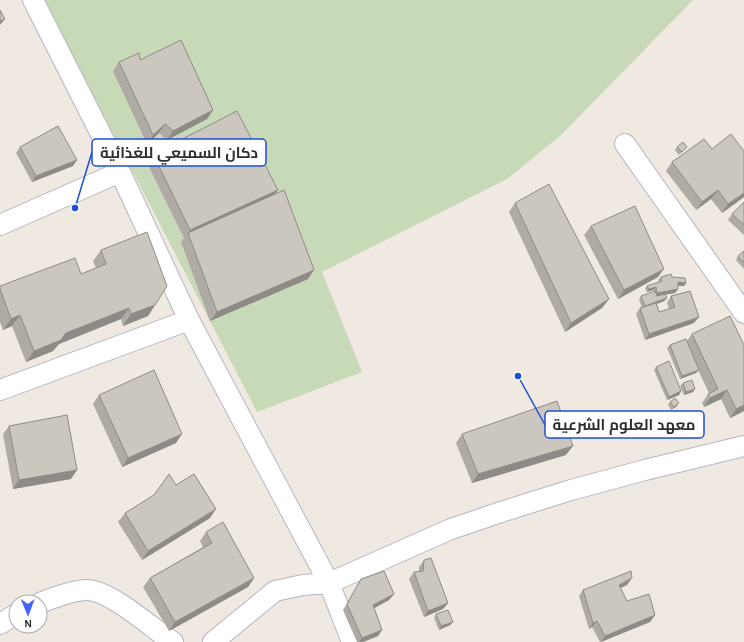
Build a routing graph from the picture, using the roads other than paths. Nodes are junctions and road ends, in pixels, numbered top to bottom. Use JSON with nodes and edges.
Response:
{"nodes":[{"id":1,"x":33,"y":0,"type":"edge"},
{"id":2,"x":625,"y":144,"type":"dead end"},
{"id":3,"x":120,"y":172,"type":"junction"},
{"id":4,"x":0,"y":226,"type":"edge"},
{"id":5,"x":744,"y":313,"type":"edge"},
{"id":6,"x":189,"y":320,"type":"junction"},
{"id":7,"x":0,"y":390,"type":"edge"},
{"id":8,"x":744,"y":446,"type":"edge"},
{"id":9,"x":329,"y":583,"type":"junction"},
{"id":10,"x":48,"y":600,"type":"edge"},
{"id":11,"x":173,"y":642,"type":"edge"},
{"id":12,"x":213,"y":642,"type":"edge"},
{"id":13,"x":352,"y":642,"type":"edge"}],
"edges":[{"from":1,"to":3,"type":"street"},
{"from":2,"to":5,"type":"street"},
{"from":3,"to":4,"type":"street"},
{"from":3,"to":6,"type":"street"},
{"from":6,"to":7,"type":"street"},
{"from":6,"to":9,"type":"street"},
{"from":8,"to":9,"type":"street"},
{"from":9,"to":12,"type":"street"},
{"from":9,"to":13,"type":"street"},
{"from":10,"to":11,"type":"street"}]}
